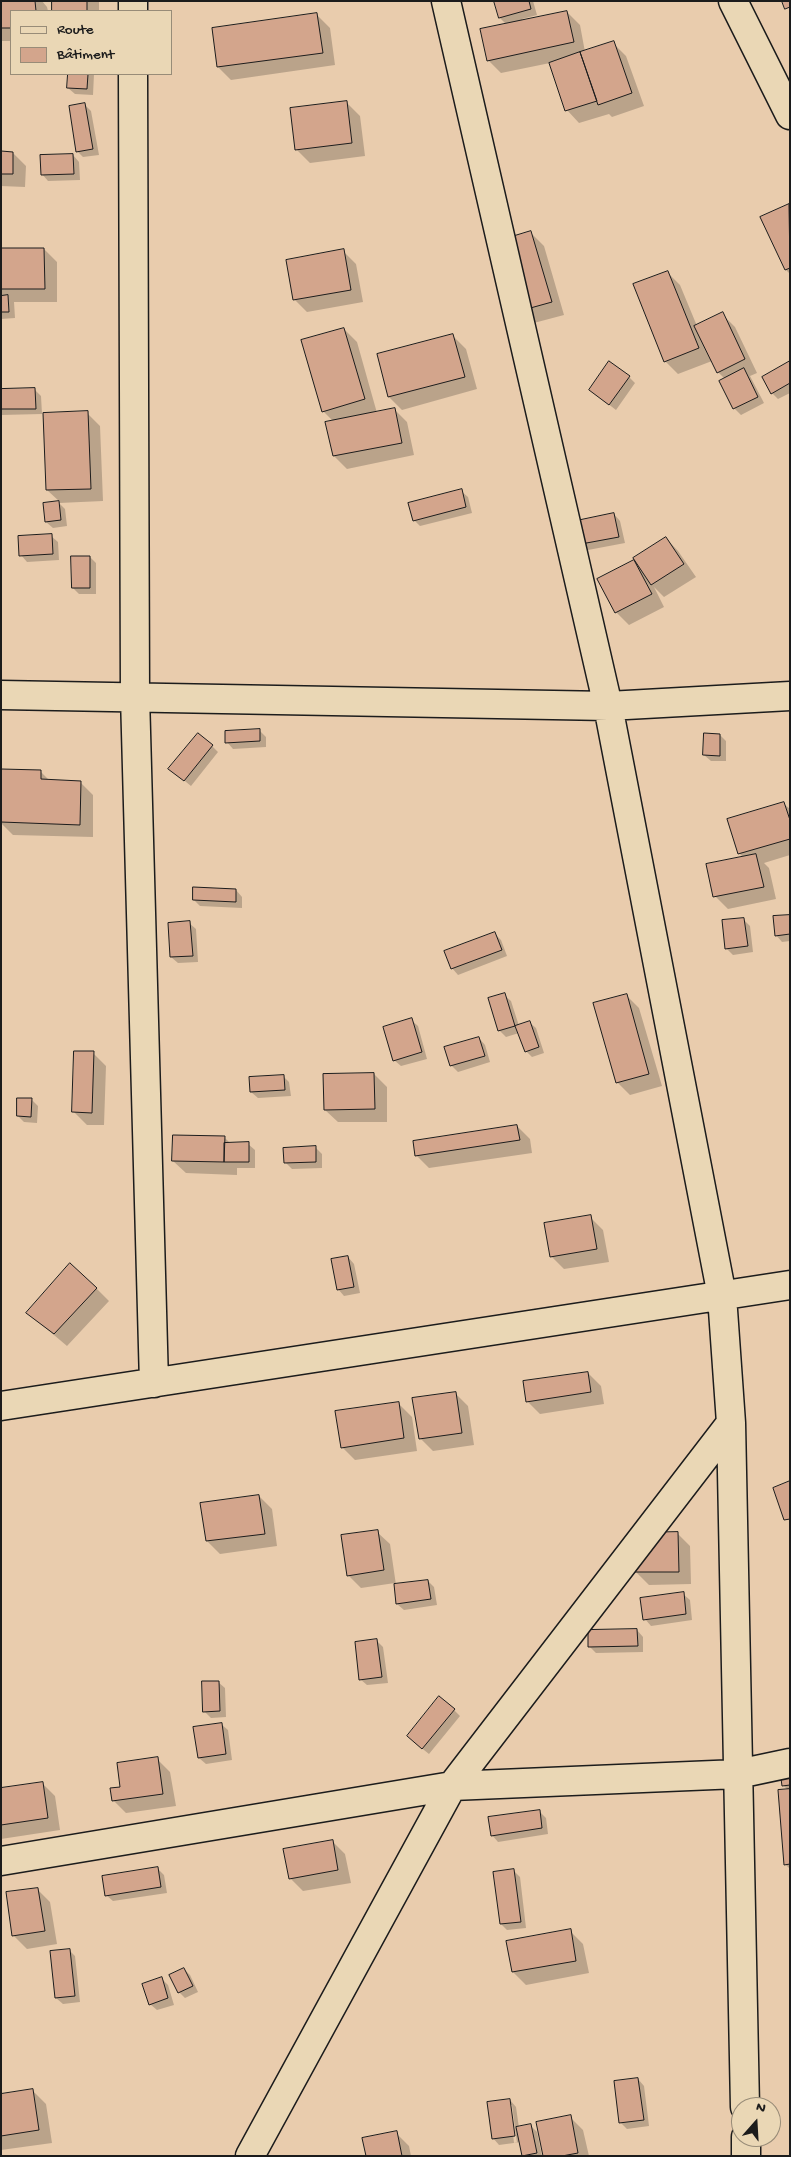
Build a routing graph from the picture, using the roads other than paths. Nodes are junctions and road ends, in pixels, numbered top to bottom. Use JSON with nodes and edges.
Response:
{"nodes":[{"id":1,"x":446,"y":1,"type":"edge"},
{"id":2,"x":733,"y":1,"type":"edge"},
{"id":3,"x":133,"y":75,"type":"edge"},
{"id":4,"x":790,"y":115,"type":"edge"},
{"id":5,"x":1,"y":695,"type":"edge"},
{"id":6,"x":135,"y":696,"type":"junction"},
{"id":7,"x":790,"y":696,"type":"edge"},
{"id":8,"x":608,"y":706,"type":"junction"},
{"id":9,"x":790,"y":1285,"type":"edge"},
{"id":10,"x":722,"y":1296,"type":"junction"},
{"id":11,"x":154,"y":1383,"type":"junction"},
{"id":12,"x":1,"y":1406,"type":"edge"},
{"id":13,"x":731,"y":1423,"type":"junction"},
{"id":14,"x":790,"y":1763,"type":"edge"},
{"id":15,"x":738,"y":1774,"type":"junction"},
{"id":16,"x":452,"y":1786,"type":"junction"},
{"id":17,"x":1,"y":1860,"type":"edge"},
{"id":18,"x":745,"y":2097,"type":"edge"},
{"id":19,"x":250,"y":2156,"type":"edge"}],
"edges":[{"from":1,"to":8,"type":"street"},
{"from":2,"to":4,"type":"street"},
{"from":3,"to":6,"type":"street"},
{"from":5,"to":6,"type":"street"},
{"from":6,"to":8,"type":"street"},
{"from":6,"to":11,"type":"street"},
{"from":7,"to":8,"type":"street"},
{"from":8,"to":10,"type":"street"},
{"from":9,"to":10,"type":"street"},
{"from":10,"to":11,"type":"street"},
{"from":10,"to":13,"type":"street"},
{"from":11,"to":12,"type":"street"},
{"from":13,"to":15,"type":"street"},
{"from":13,"to":16,"type":"street"},
{"from":14,"to":15,"type":"street"},
{"from":15,"to":16,"type":"street"},
{"from":15,"to":18,"type":"street"},
{"from":16,"to":17,"type":"street"},
{"from":16,"to":19,"type":"street"}]}
